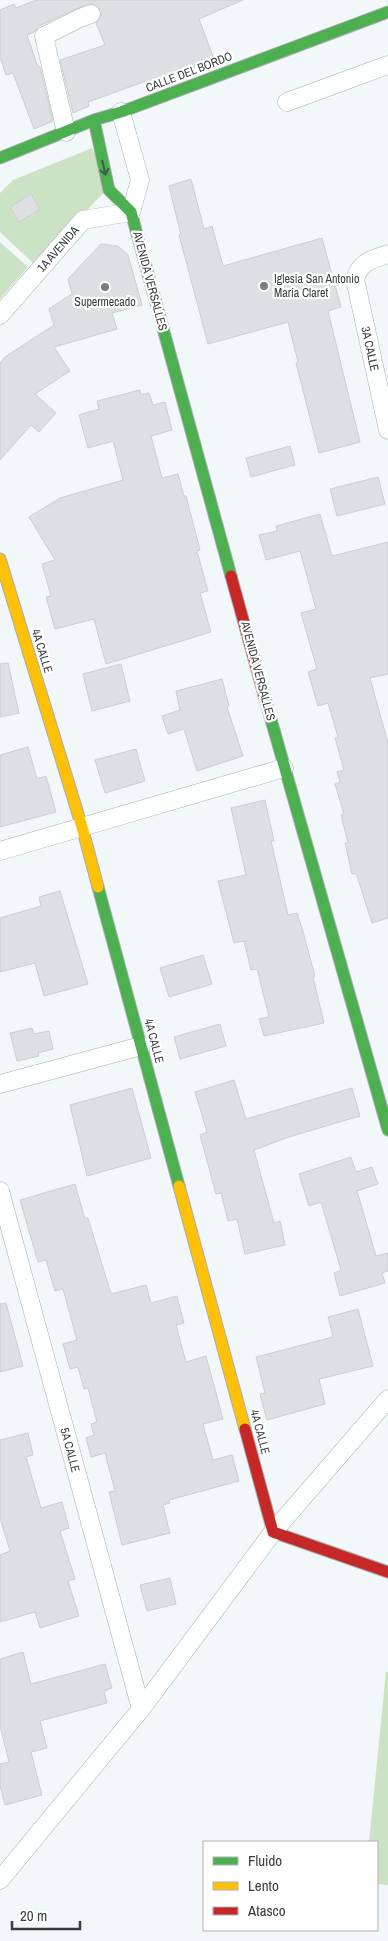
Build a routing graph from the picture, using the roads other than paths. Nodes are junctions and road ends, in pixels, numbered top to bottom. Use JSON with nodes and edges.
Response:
{"nodes":[{"id":1,"x":388,"y":12,"type":"edge"},
{"id":2,"x":91,"y":14,"type":"dead end"},
{"id":3,"x":388,"y":66,"type":"edge"},
{"id":4,"x":287,"y":102,"type":"dead end"},
{"id":5,"x":121,"y":112,"type":"junction"},
{"id":6,"x":94,"y":120,"type":"junction"},
{"id":7,"x":66,"y":132,"type":"junction"},
{"id":8,"x":0,"y":158,"type":"edge"},
{"id":9,"x":131,"y":212,"type":"junction"},
{"id":10,"x":388,"y":254,"type":"edge"},
{"id":11,"x":0,"y":315,"type":"edge"},
{"id":12,"x":388,"y":430,"type":"edge"},
{"id":13,"x":0,"y":559,"type":"edge"},
{"id":14,"x":284,"y":768,"type":"junction"},
{"id":15,"x":82,"y":827,"type":"junction"},
{"id":16,"x":0,"y":851,"type":"edge"},
{"id":17,"x":141,"y":1046,"type":"junction"},
{"id":18,"x":0,"y":1084,"type":"edge"},
{"id":19,"x":388,"y":1130,"type":"edge"},
{"id":20,"x":0,"y":1191,"type":"edge"},
{"id":21,"x":388,"y":1399,"type":"edge"},
{"id":22,"x":273,"y":1532,"type":"junction"},
{"id":23,"x":388,"y":1572,"type":"edge"},
{"id":24,"x":141,"y":1709,"type":"junction"},
{"id":25,"x":1,"y":1872,"type":"edge"}],
"edges":[{"from":1,"to":5,"type":"street","name":"CALLE DEL BORDO"},
{"from":2,"to":7,"type":"street"},
{"from":3,"to":4,"type":"street"},
{"from":5,"to":6,"type":"street","name":"CALLE DEL BORDO"},
{"from":5,"to":9,"type":"street"},
{"from":6,"to":7,"type":"street","name":"CALLE DEL BORDO"},
{"from":6,"to":9,"type":"street","name":"AVENIDA VERSALLES","one_way":true},
{"from":7,"to":8,"type":"street","name":"CALLE DEL BORDO"},
{"from":9,"to":11,"type":"street","name":"1A AVENIDA"},
{"from":9,"to":14,"type":"street","name":"AVENIDA VERSALLES"},
{"from":10,"to":12,"type":"street","name":"3A CALLE"},
{"from":13,"to":15,"type":"street","name":"4A CALLE"},
{"from":14,"to":15,"type":"street"},
{"from":14,"to":19,"type":"street","name":"AVENIDA VERSALLES"},
{"from":15,"to":16,"type":"street"},
{"from":15,"to":17,"type":"street","name":"4A CALLE"},
{"from":17,"to":18,"type":"street"},
{"from":17,"to":22,"type":"street","name":"4A CALLE"},
{"from":20,"to":24,"type":"street","name":"5A CALLE"},
{"from":21,"to":22,"type":"street"},
{"from":22,"to":23,"type":"street"},
{"from":22,"to":24,"type":"street"},
{"from":24,"to":25,"type":"street"}]}
